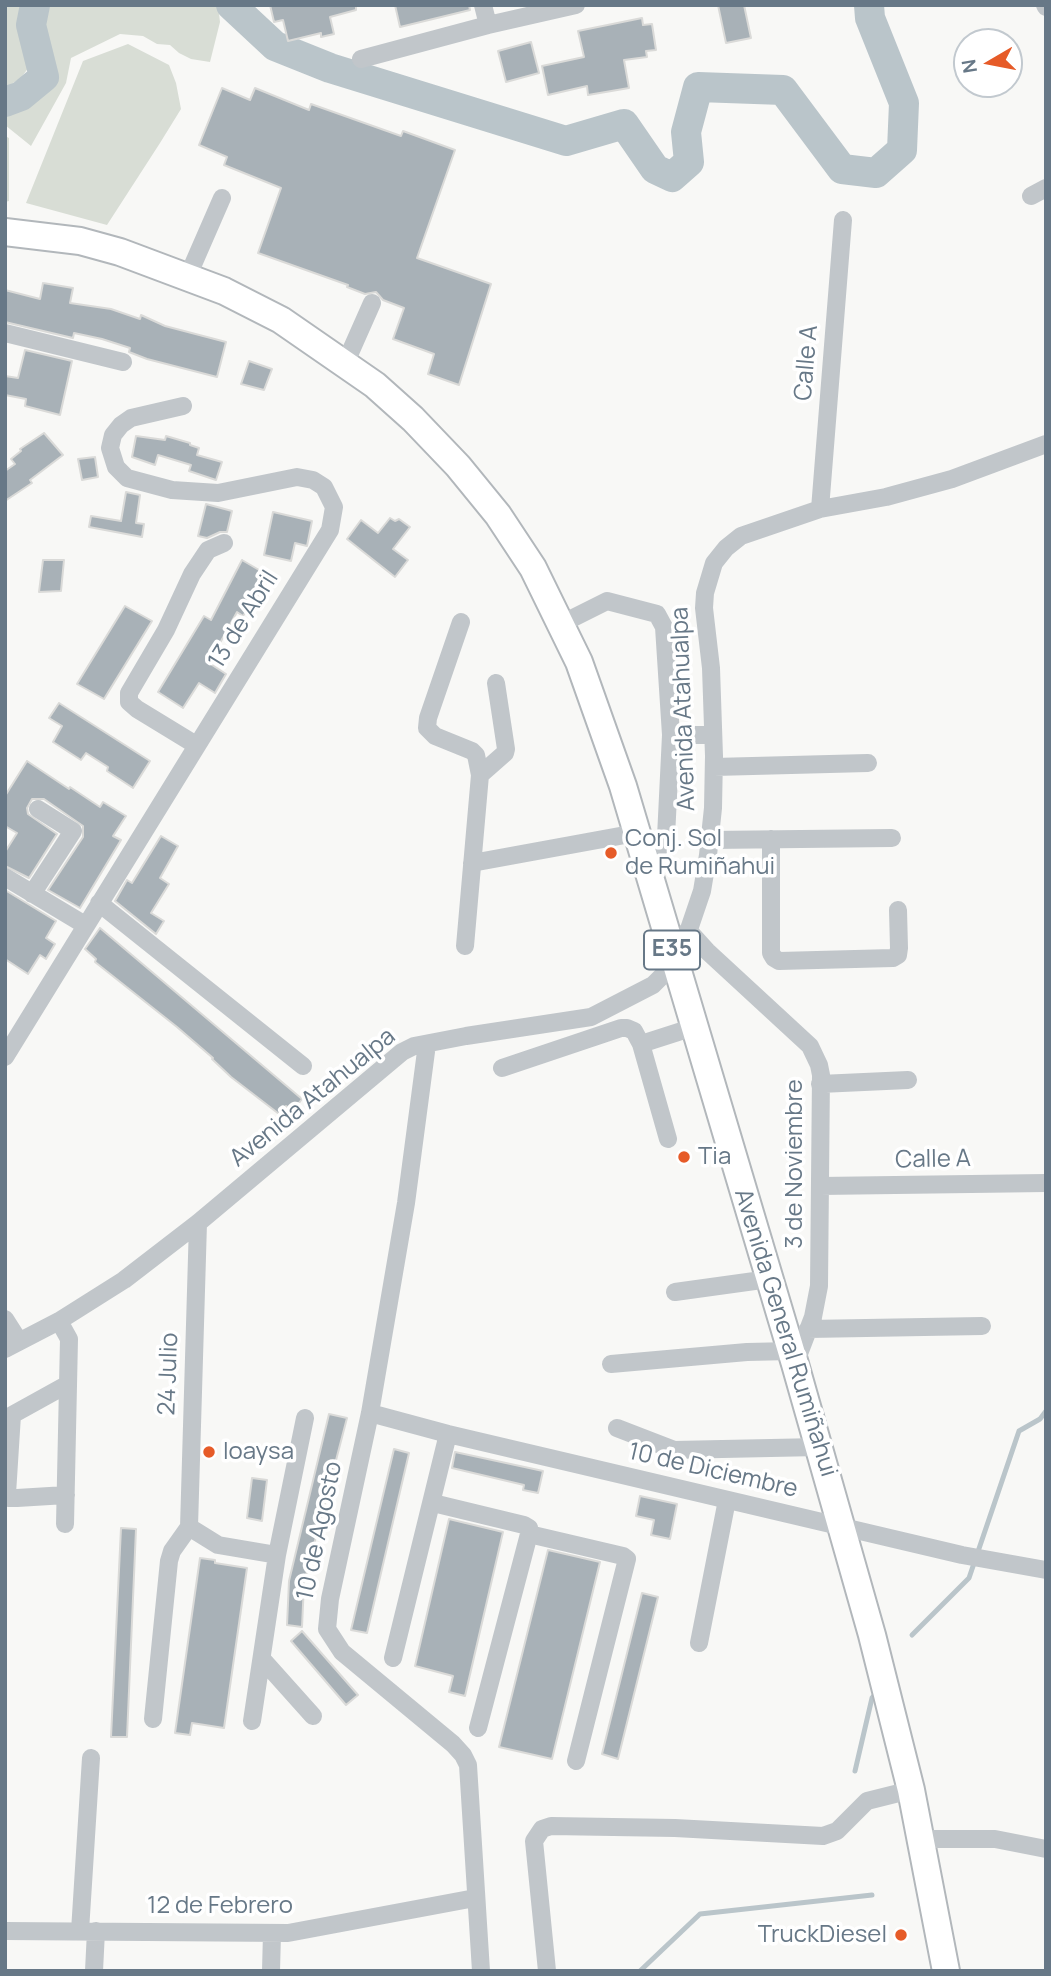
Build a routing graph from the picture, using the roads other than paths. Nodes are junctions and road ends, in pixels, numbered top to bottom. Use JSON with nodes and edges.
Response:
{"nodes":[{"id":1,"x":483,"y":5,"type":"edge"},
{"id":2,"x":576,"y":5,"type":"edge"},
{"id":3,"x":488,"y":25,"type":"junction"},
{"id":4,"x":361,"y":59,"type":"dead end"},
{"id":5,"x":222,"y":198,"type":"dead end"},
{"id":6,"x":843,"y":220,"type":"dead end"},
{"id":7,"x":5,"y":232,"type":"edge"},
{"id":8,"x":188,"y":276,"type":"junction"},
{"id":9,"x":372,"y":303,"type":"dead end"},
{"id":10,"x":5,"y":333,"type":"edge"},
{"id":11,"x":123,"y":362,"type":"dead end"},
{"id":12,"x":345,"y":364,"type":"junction"},
{"id":13,"x":183,"y":406,"type":"dead end"},
{"id":14,"x":1046,"y":444,"type":"edge"},
{"id":15,"x":820,"y":509,"type":"junction"},
{"id":16,"x":224,"y":543,"type":"dead end"},
{"id":17,"x":461,"y":622,"type":"dead end"},
{"id":18,"x":561,"y":624,"type":"junction"},
{"id":19,"x":496,"y":683,"type":"dead end"},
{"id":20,"x":713,"y":735,"type":"junction"},
{"id":21,"x":671,"y":736,"type":"junction"},
{"id":22,"x":196,"y":745,"type":"junction"},
{"id":23,"x":868,"y":763,"type":"dead end"},
{"id":24,"x":714,"y":767,"type":"junction"},
{"id":25,"x":480,"y":775,"type":"junction"},
{"id":26,"x":38,"y":809,"type":"dead end"},
{"id":27,"x":636,"y":832,"type":"junction"},
{"id":28,"x":892,"y":838,"type":"dead end"},
{"id":29,"x":771,"y":839,"type":"junction"},
{"id":30,"x":710,"y":840,"type":"junction"},
{"id":31,"x":647,"y":862,"type":"junction"},
{"id":32,"x":472,"y":863,"type":"junction"},
{"id":33,"x":5,"y":877,"type":"edge"},
{"id":34,"x":32,"y":894,"type":"junction"},
{"id":35,"x":99,"y":903,"type":"junction"},
{"id":36,"x":898,"y":910,"type":"dead end"},
{"id":37,"x":85,"y":925,"type":"junction"},
{"id":38,"x":688,"y":930,"type":"junction"},
{"id":39,"x":465,"y":946,"type":"dead end"},
{"id":40,"x":674,"y":957,"type":"junction"},
{"id":41,"x":694,"y":1027,"type":"junction"},
{"id":42,"x":427,"y":1044,"type":"junction"},
{"id":43,"x":641,"y":1044,"type":"junction"},
{"id":44,"x":5,"y":1057,"type":"edge"},
{"id":45,"x":303,"y":1066,"type":"dead end"},
{"id":46,"x":502,"y":1068,"type":"dead end"},
{"id":47,"x":908,"y":1080,"type":"dead end"},
{"id":48,"x":820,"y":1084,"type":"junction"},
{"id":49,"x":668,"y":1139,"type":"dead end"},
{"id":50,"x":1046,"y":1183,"type":"edge"},
{"id":51,"x":820,"y":1186,"type":"junction"},
{"id":52,"x":198,"y":1223,"type":"junction"},
{"id":53,"x":769,"y":1279,"type":"junction"},
{"id":54,"x":675,"y":1292,"type":"dead end"},
{"id":55,"x":5,"y":1319,"type":"edge"},
{"id":56,"x":59,"y":1321,"type":"junction"},
{"id":57,"x":982,"y":1326,"type":"dead end"},
{"id":58,"x":808,"y":1329,"type":"junction"},
{"id":59,"x":12,"y":1345,"type":"edge"},
{"id":60,"x":793,"y":1357,"type":"junction"},
{"id":61,"x":611,"y":1364,"type":"dead end"},
{"id":62,"x":68,"y":1384,"type":"junction"},
{"id":63,"x":370,"y":1413,"type":"junction"},
{"id":64,"x":305,"y":1418,"type":"dead end"},
{"id":65,"x":617,"y":1428,"type":"dead end"},
{"id":66,"x":448,"y":1434,"type":"junction"},
{"id":67,"x":819,"y":1447,"type":"junction"},
{"id":68,"x":66,"y":1495,"type":"junction"},
{"id":69,"x":727,"y":1500,"type":"junction"},
{"id":70,"x":433,"y":1503,"type":"junction"},
{"id":71,"x":65,"y":1524,"type":"dead end"},
{"id":72,"x":189,"y":1527,"type":"junction"},
{"id":73,"x":842,"y":1527,"type":"junction"},
{"id":74,"x":529,"y":1534,"type":"junction"},
{"id":75,"x":277,"y":1556,"type":"junction"},
{"id":76,"x":1046,"y":1570,"type":"edge"},
{"id":77,"x":699,"y":1643,"type":"dead end"},
{"id":78,"x":393,"y":1658,"type":"dead end"},
{"id":79,"x":262,"y":1659,"type":"junction"},
{"id":80,"x":313,"y":1716,"type":"dead end"},
{"id":81,"x":153,"y":1719,"type":"dead end"},
{"id":82,"x":252,"y":1721,"type":"dead end"},
{"id":83,"x":478,"y":1728,"type":"dead end"},
{"id":84,"x":91,"y":1758,"type":"dead end"},
{"id":85,"x":576,"y":1761,"type":"dead end"},
{"id":86,"x":911,"y":1790,"type":"junction"},
{"id":87,"x":921,"y":1839,"type":"junction"},
{"id":88,"x":1046,"y":1849,"type":"edge"},
{"id":89,"x":475,"y":1898,"type":"junction"},
{"id":90,"x":5,"y":1931,"type":"edge"},
{"id":91,"x":88,"y":1931,"type":"junction"},
{"id":92,"x":272,"y":1933,"type":"junction"},
{"id":93,"x":94,"y":1971,"type":"edge"},
{"id":94,"x":271,"y":1971,"type":"edge"},
{"id":95,"x":481,"y":1971,"type":"edge"},
{"id":96,"x":547,"y":1971,"type":"edge"},
{"id":97,"x":946,"y":1971,"type":"edge"}],
"edges":[{"from":1,"to":3,"type":"street"},
{"from":2,"to":3,"type":"street"},
{"from":3,"to":4,"type":"street"},
{"from":5,"to":8,"type":"street"},
{"from":6,"to":15,"type":"street","name":"Calle A"},
{"from":7,"to":8,"type":"highway","name":"Avenida General Rumiñahui","number":"E35"},
{"from":8,"to":12,"type":"highway","name":"Avenida General Rumiñahui","number":"E35"},
{"from":9,"to":12,"type":"street"},
{"from":10,"to":11,"type":"street"},
{"from":12,"to":18,"type":"highway","name":"Avenida General Rumiñahui","number":"E35"},
{"from":13,"to":22,"type":"street","name":"13 de Abril"},
{"from":14,"to":15,"type":"street","name":"Avenida Atahualpa"},
{"from":15,"to":20,"type":"street","name":"Avenida Atahualpa"},
{"from":16,"to":22,"type":"street"},
{"from":17,"to":25,"type":"street"},
{"from":18,"to":21,"type":"street"},
{"from":18,"to":27,"type":"highway","name":"Avenida General Rumiñahui","number":"E35"},
{"from":19,"to":25,"type":"street"},
{"from":20,"to":21,"type":"street"},
{"from":20,"to":24,"type":"street","name":"Avenida Atahualpa"},
{"from":21,"to":31,"type":"street"},
{"from":22,"to":35,"type":"street","name":"13 de Abril"},
{"from":23,"to":24,"type":"street"},
{"from":24,"to":30,"type":"street","name":"Avenida Atahualpa"},
{"from":25,"to":32,"type":"street"},
{"from":26,"to":34,"type":"street"},
{"from":27,"to":31,"type":"highway","name":"Avenida General Rumiñahui","number":"E35"},
{"from":27,"to":32,"type":"street"},
{"from":28,"to":29,"type":"street"},
{"from":29,"to":30,"type":"street"},
{"from":29,"to":36,"type":"street"},
{"from":30,"to":38,"type":"street","name":"Avenida Atahualpa"},
{"from":31,"to":40,"type":"highway","name":"Avenida General Rumiñahui","number":"E35"},
{"from":32,"to":39,"type":"street"},
{"from":33,"to":34,"type":"street"},
{"from":34,"to":37,"type":"street"},
{"from":35,"to":37,"type":"street","name":"13 de Abril"},
{"from":35,"to":45,"type":"street"},
{"from":37,"to":44,"type":"street","name":"13 de Abril"},
{"from":38,"to":40,"type":"street","name":"Avenida Atahualpa"},
{"from":38,"to":48,"type":"street","name":"3 de Noviembre"},
{"from":40,"to":41,"type":"highway","name":"Avenida General Rumiñahui","number":"E35"},
{"from":40,"to":42,"type":"street","name":"Avenida Atahualpa"},
{"from":41,"to":43,"type":"street"},
{"from":41,"to":53,"type":"highway","name":"Avenida General Rumiñahui","number":"E35"},
{"from":42,"to":52,"type":"street","name":"Avenida Atahualpa"},
{"from":42,"to":63,"type":"street","name":"10 de Agosto"},
{"from":43,"to":46,"type":"street"},
{"from":43,"to":49,"type":"street"},
{"from":47,"to":48,"type":"street"},
{"from":48,"to":51,"type":"street","name":"3 de Noviembre"},
{"from":50,"to":51,"type":"street","name":"Calle A"},
{"from":51,"to":58,"type":"street","name":"3 de Noviembre"},
{"from":52,"to":56,"type":"street","name":"Avenida Atahualpa"},
{"from":52,"to":72,"type":"street","name":"24 Julio"},
{"from":53,"to":54,"type":"street"},
{"from":53,"to":60,"type":"highway","name":"Avenida General Rumiñahui","number":"E35"},
{"from":55,"to":59,"type":"street"},
{"from":56,"to":59,"type":"street","name":"Avenida Atahualpa"},
{"from":56,"to":62,"type":"street"},
{"from":57,"to":58,"type":"street"},
{"from":58,"to":60,"type":"street","name":"3 de Noviembre"},
{"from":60,"to":61,"type":"street"},
{"from":60,"to":67,"type":"highway","name":"Avenida General Rumiñahui","number":"E35"},
{"from":62,"to":68,"type":"street"},
{"from":62,"to":68,"type":"street"},
{"from":63,"to":66,"type":"street","name":"10 de Diciembre"},
{"from":63,"to":89,"type":"street","name":"10 de Agosto"},
{"from":64,"to":75,"type":"street"},
{"from":65,"to":67,"type":"street"},
{"from":66,"to":69,"type":"street","name":"10 de Diciembre"},
{"from":66,"to":70,"type":"street"},
{"from":67,"to":73,"type":"highway","name":"Avenida General Rumiñahui","number":"E35"},
{"from":68,"to":71,"type":"street"},
{"from":69,"to":73,"type":"street","name":"10 de Diciembre"},
{"from":69,"to":77,"type":"street"},
{"from":70,"to":74,"type":"street"},
{"from":70,"to":78,"type":"street"},
{"from":72,"to":75,"type":"street"},
{"from":72,"to":81,"type":"street"},
{"from":73,"to":76,"type":"street","name":"10 de Diciembre"},
{"from":73,"to":86,"type":"highway","name":"Avenida General Rumiñahui","number":"E35"},
{"from":74,"to":83,"type":"street"},
{"from":74,"to":85,"type":"street"},
{"from":75,"to":79,"type":"street"},
{"from":79,"to":80,"type":"street"},
{"from":79,"to":82,"type":"street"},
{"from":84,"to":91,"type":"street"},
{"from":86,"to":87,"type":"highway","name":"Avenida General Rumiñahui","number":"E35"},
{"from":86,"to":96,"type":"street"},
{"from":87,"to":88,"type":"street"},
{"from":87,"to":97,"type":"highway","name":"Avenida General Rumiñahui","number":"E35"},
{"from":89,"to":92,"type":"street","name":"12 de Febrero"},
{"from":89,"to":95,"type":"street","name":"10 de Agosto"},
{"from":90,"to":91,"type":"street","name":"12 de Febrero"},
{"from":91,"to":92,"type":"street","name":"12 de Febrero"},
{"from":91,"to":93,"type":"street"},
{"from":92,"to":94,"type":"street"}]}
